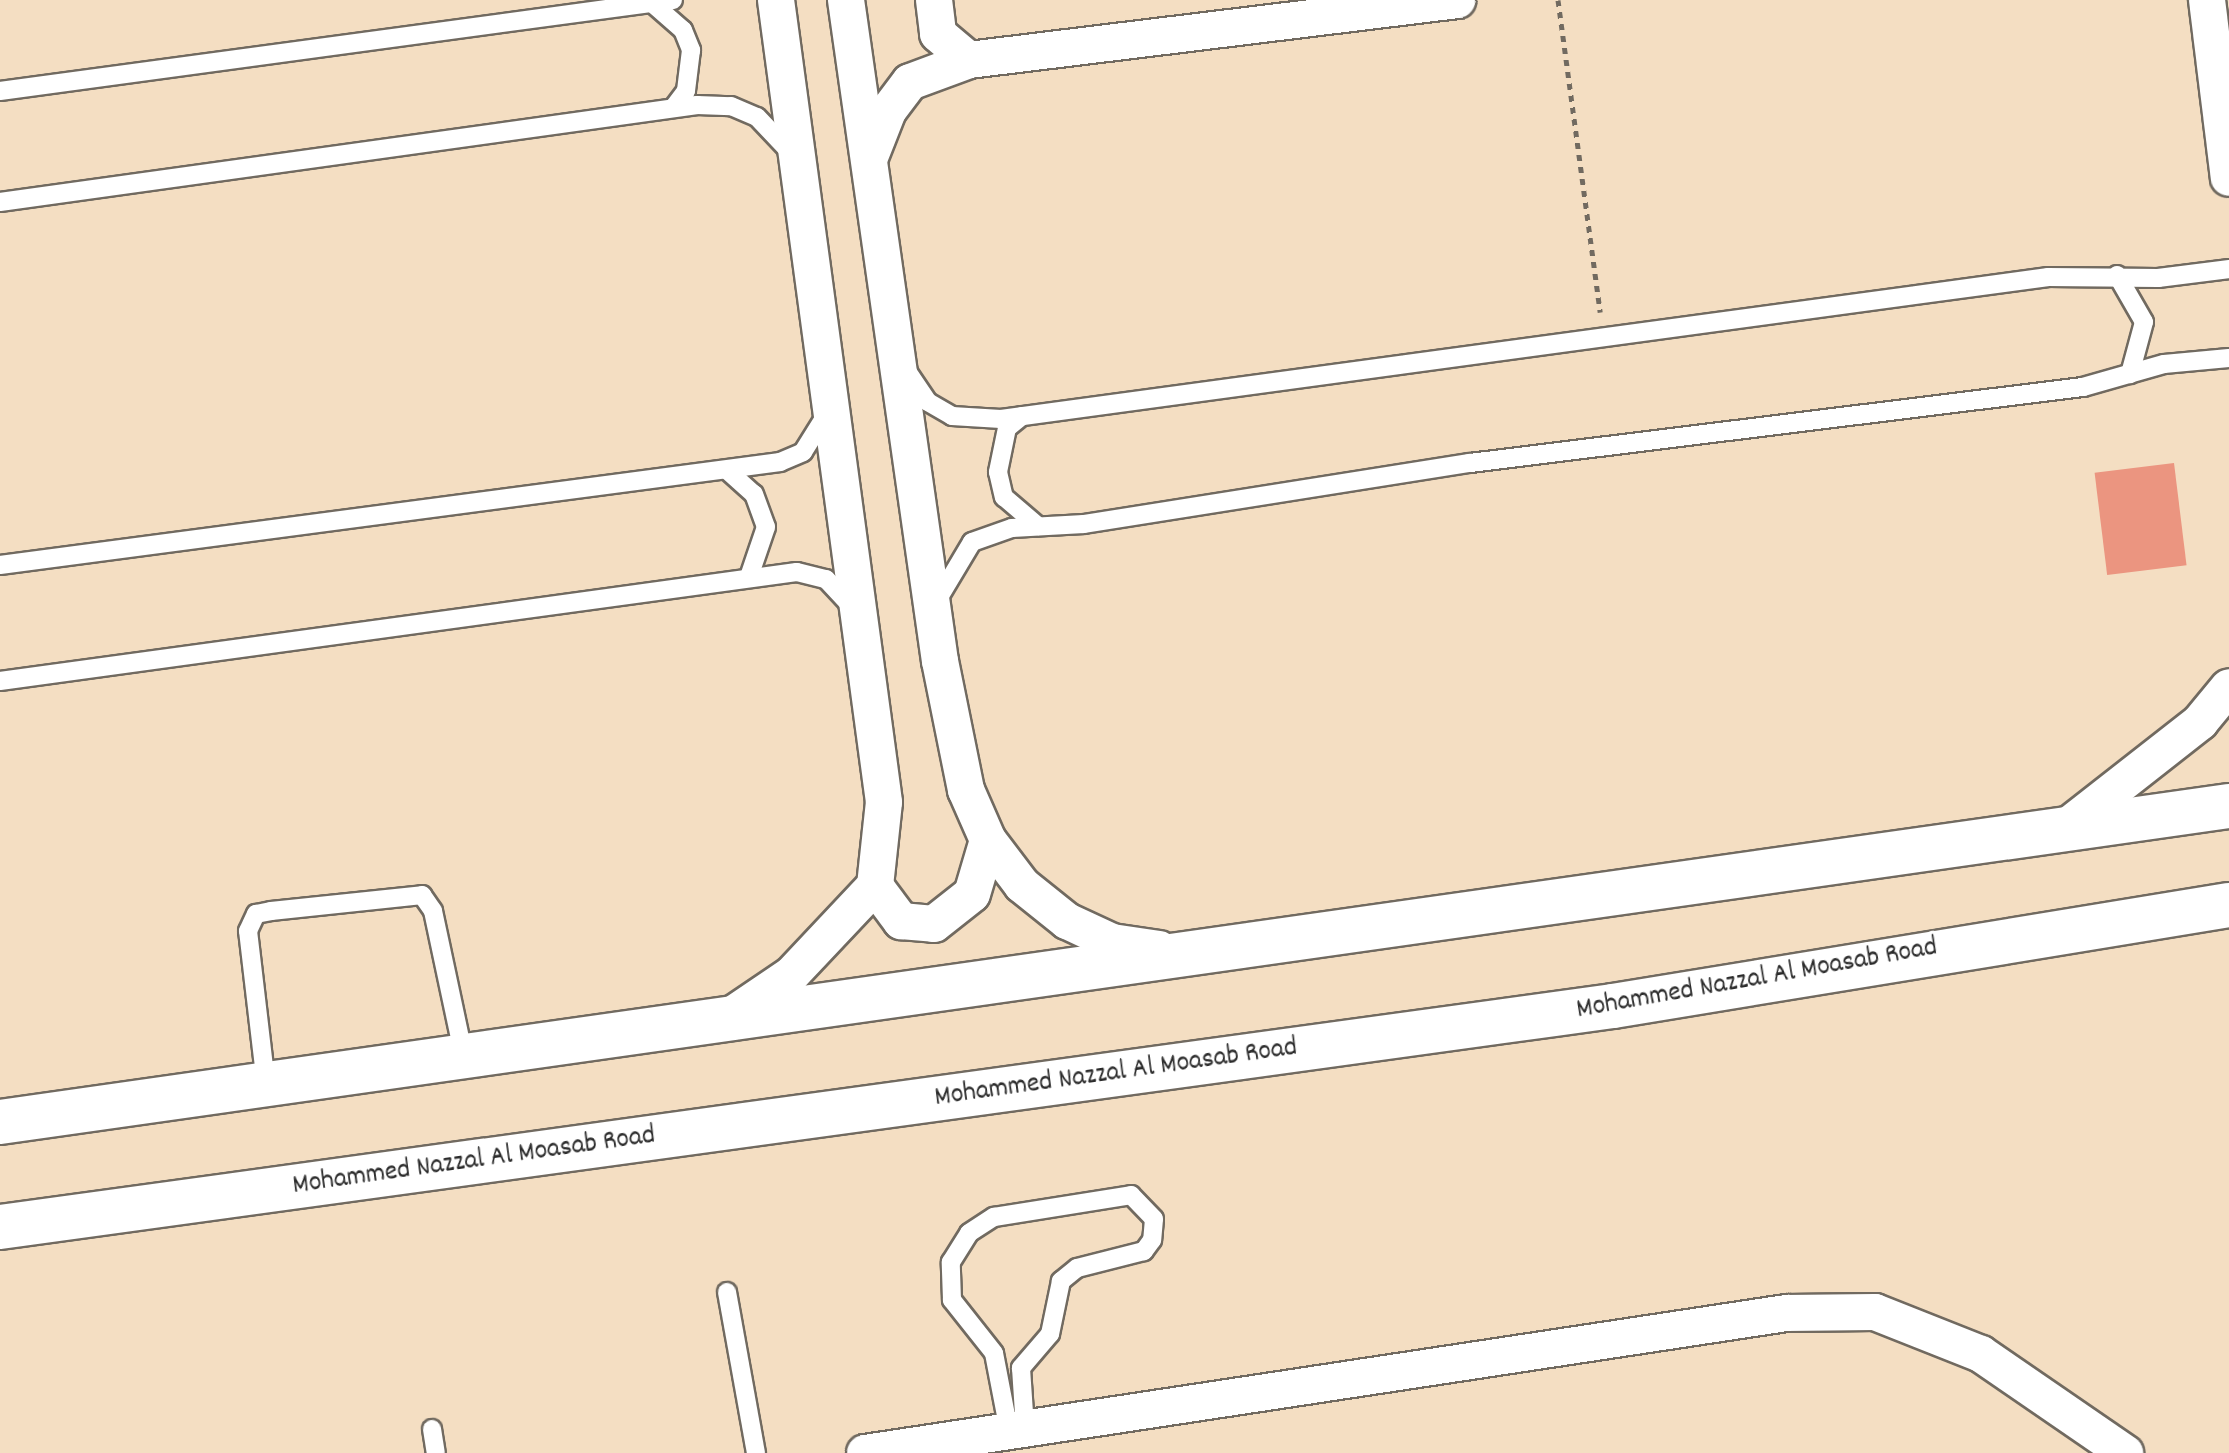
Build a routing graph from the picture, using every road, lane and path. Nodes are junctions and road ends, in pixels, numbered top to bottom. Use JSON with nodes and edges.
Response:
{"nodes":[{"id":1,"x":673,"y":0,"type":"edge"},
{"id":2,"x":776,"y":0,"type":"edge"},
{"id":3,"x":846,"y":0,"type":"edge"},
{"id":4,"x":934,"y":0,"type":"edge"},
{"id":5,"x":1457,"y":0,"type":"edge"},
{"id":6,"x":1558,"y":0,"type":"edge"},
{"id":7,"x":2207,"y":0,"type":"edge"},
{"id":8,"x":652,"y":3,"type":"junction"},
{"id":9,"x":969,"y":60,"type":"junction"},
{"id":10,"x":0,"y":91,"type":"edge"},
{"id":11,"x":673,"y":108,"type":"junction"},
{"id":12,"x":869,"y":158,"type":"junction"},
{"id":13,"x":798,"y":160,"type":"junction"},
{"id":14,"x":2229,"y":178,"type":"edge"},
{"id":15,"x":0,"y":202,"type":"edge"},
{"id":16,"x":2229,"y":269,"type":"edge"},
{"id":17,"x":2117,"y":275,"type":"junction"},
{"id":18,"x":1603,"y":337,"type":"junction"},
{"id":19,"x":898,"y":358,"type":"junction"},
{"id":20,"x":2229,"y":358,"type":"edge"},
{"id":21,"x":2130,"y":374,"type":"junction"},
{"id":22,"x":829,"y":405,"type":"junction"},
{"id":23,"x":1022,"y":416,"type":"junction"},
{"id":24,"x":727,"y":470,"type":"junction"},
{"id":25,"x":1038,"y":526,"type":"junction"},
{"id":26,"x":0,"y":565,"type":"edge"},
{"id":27,"x":749,"y":577,"type":"junction"},
{"id":28,"x":933,"y":613,"type":"junction"},
{"id":29,"x":861,"y":619,"type":"junction"},
{"id":30,"x":0,"y":681,"type":"edge"},
{"id":31,"x":2229,"y":687,"type":"edge"},
{"id":32,"x":2229,"y":806,"type":"edge"},
{"id":33,"x":2065,"y":828,"type":"junction"},
{"id":34,"x":988,"y":840,"type":"junction"},
{"id":35,"x":2229,"y":879,"type":"edge"},
{"id":36,"x":875,"y":886,"type":"junction"},
{"id":37,"x":2229,"y":905,"type":"edge"},
{"id":38,"x":1967,"y":944,"type":"junction"},
{"id":39,"x":1204,"y":956,"type":"junction"},
{"id":40,"x":724,"y":1020,"type":"junction"},
{"id":41,"x":464,"y":1057,"type":"junction"},
{"id":42,"x":266,"y":1085,"type":"junction"},
{"id":43,"x":0,"y":1122,"type":"edge"},
{"id":44,"x":0,"y":1227,"type":"edge"},
{"id":45,"x":727,"y":1292,"type":"dead end"},
{"id":46,"x":432,"y":1429,"type":"dead end"},
{"id":47,"x":1017,"y":1430,"type":"junction"},
{"id":48,"x":965,"y":1445,"type":"edge"},
{"id":49,"x":436,"y":1453,"type":"edge"},
{"id":50,"x":756,"y":1453,"type":"edge"},
{"id":51,"x":865,"y":1453,"type":"edge"},
{"id":52,"x":2125,"y":1453,"type":"edge"}],
"edges":[{"from":1,"to":8,"type":"lane"},
{"from":2,"to":13,"type":"street"},
{"from":3,"to":12,"type":"street"},
{"from":4,"to":9,"type":"street"},
{"from":5,"to":9,"type":"street"},
{"from":6,"to":18,"type":"path"},
{"from":7,"to":14,"type":"street"},
{"from":8,"to":10,"type":"lane"},
{"from":8,"to":11,"type":"lane"},
{"from":9,"to":12,"type":"street"},
{"from":11,"to":13,"type":"lane"},
{"from":11,"to":15,"type":"lane"},
{"from":12,"to":19,"type":"street"},
{"from":13,"to":22,"type":"street"},
{"from":16,"to":17,"type":"lane"},
{"from":17,"to":18,"type":"lane"},
{"from":17,"to":21,"type":"lane"},
{"from":18,"to":23,"type":"lane"},
{"from":19,"to":23,"type":"lane"},
{"from":19,"to":28,"type":"street"},
{"from":20,"to":21,"type":"lane"},
{"from":21,"to":25,"type":"lane"},
{"from":22,"to":24,"type":"lane"},
{"from":22,"to":29,"type":"street"},
{"from":23,"to":25,"type":"lane"},
{"from":24,"to":26,"type":"lane"},
{"from":24,"to":27,"type":"lane"},
{"from":25,"to":28,"type":"lane"},
{"from":27,"to":29,"type":"lane"},
{"from":27,"to":30,"type":"lane"},
{"from":28,"to":34,"type":"street"},
{"from":29,"to":36,"type":"street"},
{"from":31,"to":33,"type":"street"},
{"from":32,"to":33,"type":"street"},
{"from":33,"to":39,"type":"street"},
{"from":34,"to":36,"type":"street"},
{"from":34,"to":39,"type":"street"},
{"from":35,"to":38,"type":"street"},
{"from":36,"to":40,"type":"street"},
{"from":37,"to":38,"type":"street","name":"Mohammed Nazzal Al Moasab Road"},
{"from":38,"to":44,"type":"street","name":"Mohammed Nazzal Al Moasab Road"},
{"from":39,"to":40,"type":"street"},
{"from":40,"to":41,"type":"street"},
{"from":41,"to":42,"type":"street"},
{"from":41,"to":42,"type":"lane"},
{"from":42,"to":43,"type":"street"},
{"from":45,"to":50,"type":"lane"},
{"from":46,"to":49,"type":"lane"},
{"from":47,"to":47,"type":"lane"},
{"from":47,"to":48,"type":"street"},
{"from":47,"to":52,"type":"street"},
{"from":48,"to":51,"type":"street"}]}
